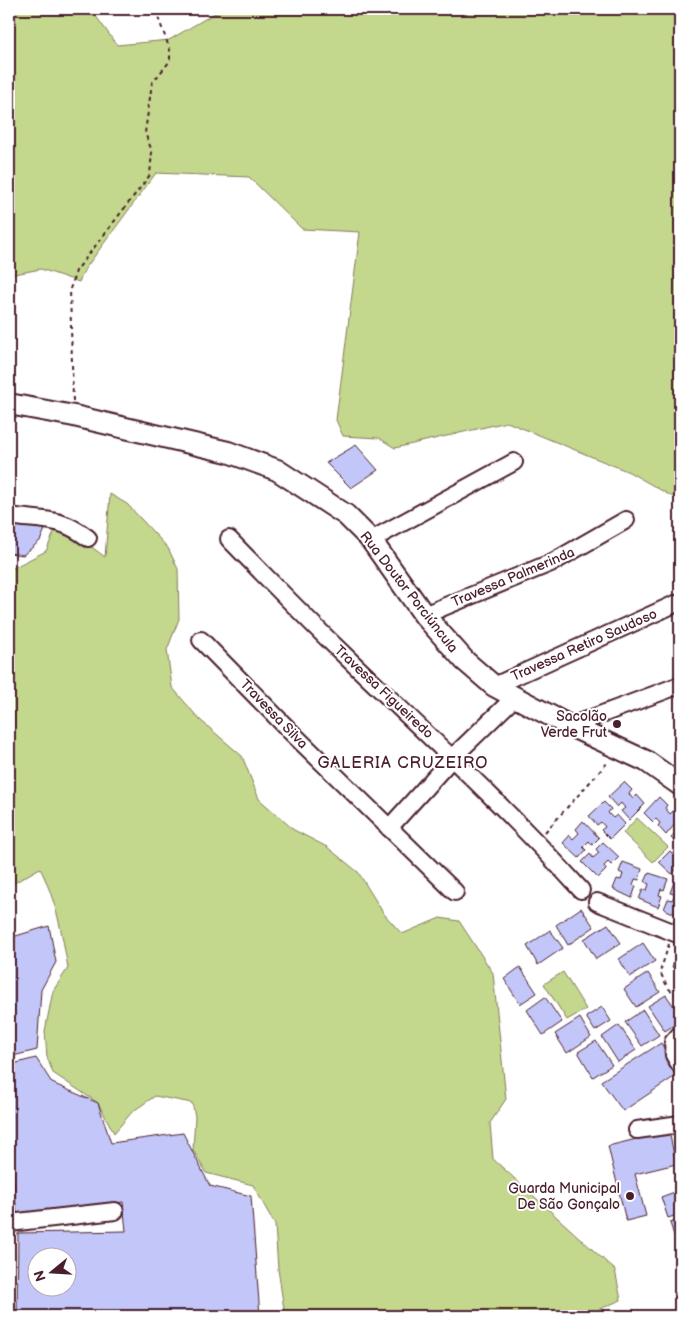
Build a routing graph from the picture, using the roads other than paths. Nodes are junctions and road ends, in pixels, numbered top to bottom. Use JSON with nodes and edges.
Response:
{"nodes":[{"id":1,"x":9,"y":404,"type":"edge"},
{"id":2,"x":514,"y":462,"type":"dead end"},
{"id":3,"x":9,"y":516,"type":"edge"},
{"id":4,"x":626,"y":520,"type":"dead end"},
{"id":5,"x":88,"y":538,"type":"dead end"},
{"id":6,"x":229,"y":539,"type":"dead end"},
{"id":7,"x":372,"y":540,"type":"junction"},
{"id":8,"x":675,"y":604,"type":"dead end"},
{"id":9,"x":424,"y":615,"type":"junction"},
{"id":10,"x":201,"y":640,"type":"dead end"},
{"id":11,"x":494,"y":686,"type":"junction"},
{"id":12,"x":680,"y":686,"type":"edge"},
{"id":13,"x":514,"y":698,"type":"junction"},
{"id":14,"x":570,"y":726,"type":"junction"},
{"id":15,"x":454,"y":757,"type":"junction"},
{"id":16,"x":678,"y":780,"type":"edge"},
{"id":17,"x":389,"y":828,"type":"junction"},
{"id":18,"x":581,"y":890,"type":"dead end"},
{"id":19,"x":455,"y":892,"type":"dead end"},
{"id":20,"x":597,"y":902,"type":"dead end"},
{"id":21,"x":677,"y":933,"type":"edge"},
{"id":22,"x":680,"y":1034,"type":"edge"},
{"id":23,"x":680,"y":1065,"type":"edge"},
{"id":24,"x":680,"y":1124,"type":"edge"},
{"id":25,"x":638,"y":1130,"type":"dead end"},
{"id":26,"x":115,"y":1211,"type":"dead end"},
{"id":27,"x":9,"y":1223,"type":"edge"}],
"edges":[{"from":1,"to":7,"type":"main road","name":"Rua Doutor Porciúncula"},
{"from":2,"to":7,"type":"street"},
{"from":3,"to":5,"type":"street"},
{"from":4,"to":9,"type":"street","name":"Travessa Palmerinda"},
{"from":6,"to":15,"type":"street","name":"Travessa Figueiredo"},
{"from":7,"to":9,"type":"main road","name":"Rua Doutor Porciúncula"},
{"from":8,"to":11,"type":"street","name":"Travessa Retiro Saudoso"},
{"from":9,"to":11,"type":"main road","name":"Rua Doutor Porciúncula"},
{"from":10,"to":17,"type":"street","name":"Travessa Silva"},
{"from":11,"to":13,"type":"main road","name":"Rua Doutor Porciúncula"},
{"from":12,"to":14,"type":"street"},
{"from":13,"to":14,"type":"main road","name":"Rua Doutor Porciúncula"},
{"from":13,"to":15,"type":"street"},
{"from":14,"to":16,"type":"main road","name":"Rua Doutor Porciúncula"},
{"from":15,"to":17,"type":"street"},
{"from":15,"to":18,"type":"street","name":"Travessa Figueiredo"},
{"from":17,"to":19,"type":"street","name":"Travessa Silva"},
{"from":20,"to":21,"type":"street"},
{"from":22,"to":23,"type":"street"},
{"from":24,"to":25,"type":"street"},
{"from":26,"to":27,"type":"street"}]}
